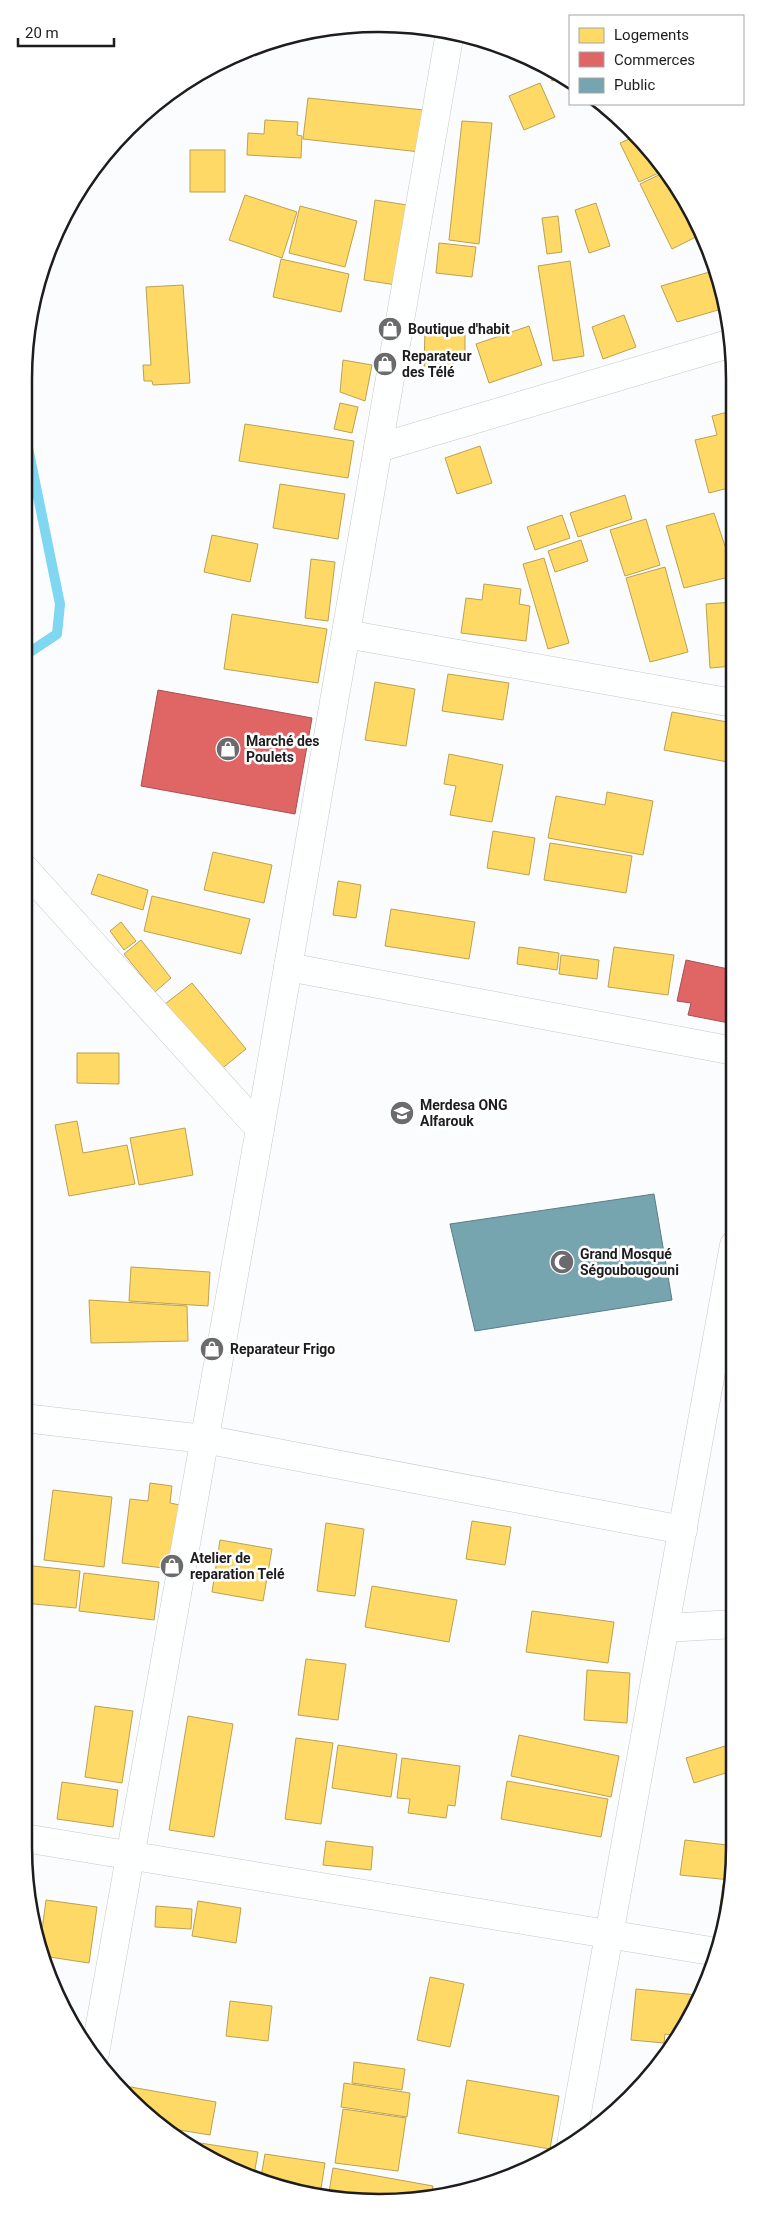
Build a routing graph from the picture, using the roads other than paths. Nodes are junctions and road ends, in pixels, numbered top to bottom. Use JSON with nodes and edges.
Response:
{"nodes":[{"id":1,"x":449,"y":39,"type":"edge"},
{"id":2,"x":725,"y":345,"type":"edge"},
{"id":3,"x":378,"y":448,"type":"junction"},
{"id":4,"x":346,"y":634,"type":"junction"},
{"id":5,"x":726,"y":702,"type":"edge"},
{"id":6,"x":32,"y":877,"type":"edge"},
{"id":7,"x":288,"y":967,"type":"junction"},
{"id":8,"x":726,"y":1049,"type":"edge"},
{"id":9,"x":260,"y":1129,"type":"junction"},
{"id":10,"x":725,"y":1341,"type":"edge"},
{"id":11,"x":32,"y":1419,"type":"edge"},
{"id":12,"x":204,"y":1440,"type":"junction"},
{"id":13,"x":683,"y":1530,"type":"junction"},
{"id":14,"x":665,"y":1628,"type":"junction"},
{"id":15,"x":726,"y":1628,"type":"edge"},
{"id":16,"x":32,"y":1839,"type":"edge"},
{"id":17,"x":129,"y":1855,"type":"junction"},
{"id":18,"x":609,"y":1934,"type":"junction"},
{"id":19,"x":710,"y":1951,"type":"edge"},
{"id":20,"x":96,"y":2046,"type":"edge"},
{"id":21,"x":573,"y":2134,"type":"edge"}],
"edges":[{"from":1,"to":3,"type":"street"},
{"from":2,"to":3,"type":"street"},
{"from":3,"to":4,"type":"street"},
{"from":4,"to":5,"type":"street"},
{"from":4,"to":7,"type":"street"},
{"from":6,"to":9,"type":"street"},
{"from":7,"to":8,"type":"street"},
{"from":7,"to":9,"type":"street"},
{"from":9,"to":12,"type":"street"},
{"from":10,"to":13,"type":"street"},
{"from":11,"to":12,"type":"street"},
{"from":12,"to":13,"type":"street"},
{"from":12,"to":17,"type":"street"},
{"from":13,"to":14,"type":"street"},
{"from":14,"to":15,"type":"street"},
{"from":14,"to":18,"type":"street"},
{"from":16,"to":17,"type":"street"},
{"from":17,"to":18,"type":"street"},
{"from":17,"to":20,"type":"street"},
{"from":18,"to":19,"type":"street"},
{"from":18,"to":21,"type":"street"}]}
